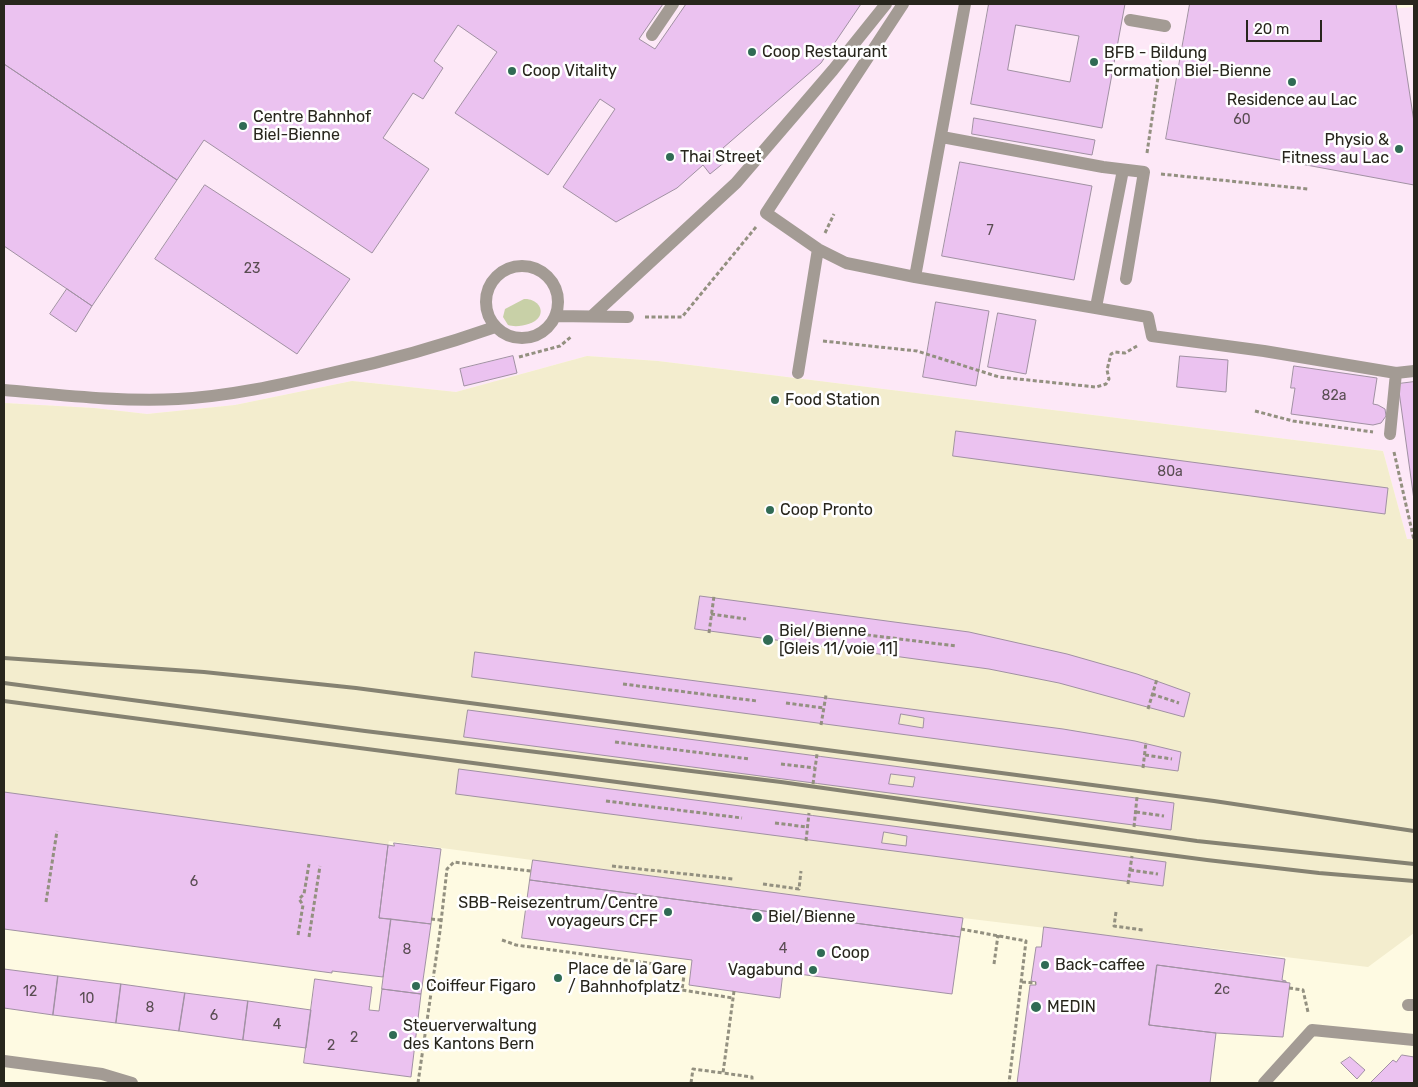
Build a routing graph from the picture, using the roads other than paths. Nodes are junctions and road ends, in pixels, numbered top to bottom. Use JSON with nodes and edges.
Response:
{"nodes":[{"id":1,"x":673,"y":4,"type":"edge"},
{"id":2,"x":886,"y":4,"type":"edge"},
{"id":3,"x":903,"y":4,"type":"edge"},
{"id":4,"x":965,"y":4,"type":"edge"},
{"id":5,"x":1130,"y":20,"type":"dead end"},
{"id":6,"x":1165,"y":26,"type":"road end"},
{"id":7,"x":652,"y":35,"type":"dead end"},
{"id":8,"x":942,"y":136,"type":"junction"},
{"id":9,"x":1122,"y":170,"type":"junction"},
{"id":10,"x":818,"y":249,"type":"junction"},
{"id":11,"x":915,"y":277,"type":"junction"},
{"id":12,"x":1126,"y":279,"type":"dead end"},
{"id":13,"x":1096,"y":307,"type":"junction"},
{"id":14,"x":555,"y":316,"type":"junction"},
{"id":15,"x":592,"y":316,"type":"junction"},
{"id":16,"x":628,"y":317,"type":"road end"},
{"id":17,"x":495,"y":327,"type":"junction"},
{"id":18,"x":1414,"y":371,"type":"edge"},
{"id":19,"x":798,"y":373,"type":"dead end"},
{"id":20,"x":1396,"y":373,"type":"junction"},
{"id":21,"x":4,"y":390,"type":"edge"},
{"id":22,"x":1390,"y":434,"type":"road end"},
{"id":23,"x":1414,"y":1040,"type":"edge"},
{"id":24,"x":4,"y":1061,"type":"edge"},
{"id":25,"x":132,"y":1083,"type":"edge"},
{"id":26,"x":1264,"y":1083,"type":"edge"}],
"edges":[{"from":1,"to":7,"type":"street"},
{"from":2,"to":15,"type":"street"},
{"from":3,"to":10,"type":"street"},
{"from":4,"to":8,"type":"street"},
{"from":5,"to":6,"type":"street"},
{"from":8,"to":9,"type":"street"},
{"from":8,"to":11,"type":"street"},
{"from":9,"to":12,"type":"street"},
{"from":9,"to":13,"type":"street"},
{"from":10,"to":11,"type":"street"},
{"from":10,"to":19,"type":"street"},
{"from":11,"to":13,"type":"street"},
{"from":13,"to":20,"type":"street"},
{"from":14,"to":15,"type":"street"},
{"from":14,"to":17,"type":"street"},
{"from":14,"to":17,"type":"street"},
{"from":15,"to":16,"type":"street"},
{"from":17,"to":21,"type":"street"},
{"from":18,"to":20,"type":"street"},
{"from":20,"to":22,"type":"street"},
{"from":23,"to":26,"type":"street"},
{"from":24,"to":25,"type":"street"}]}
